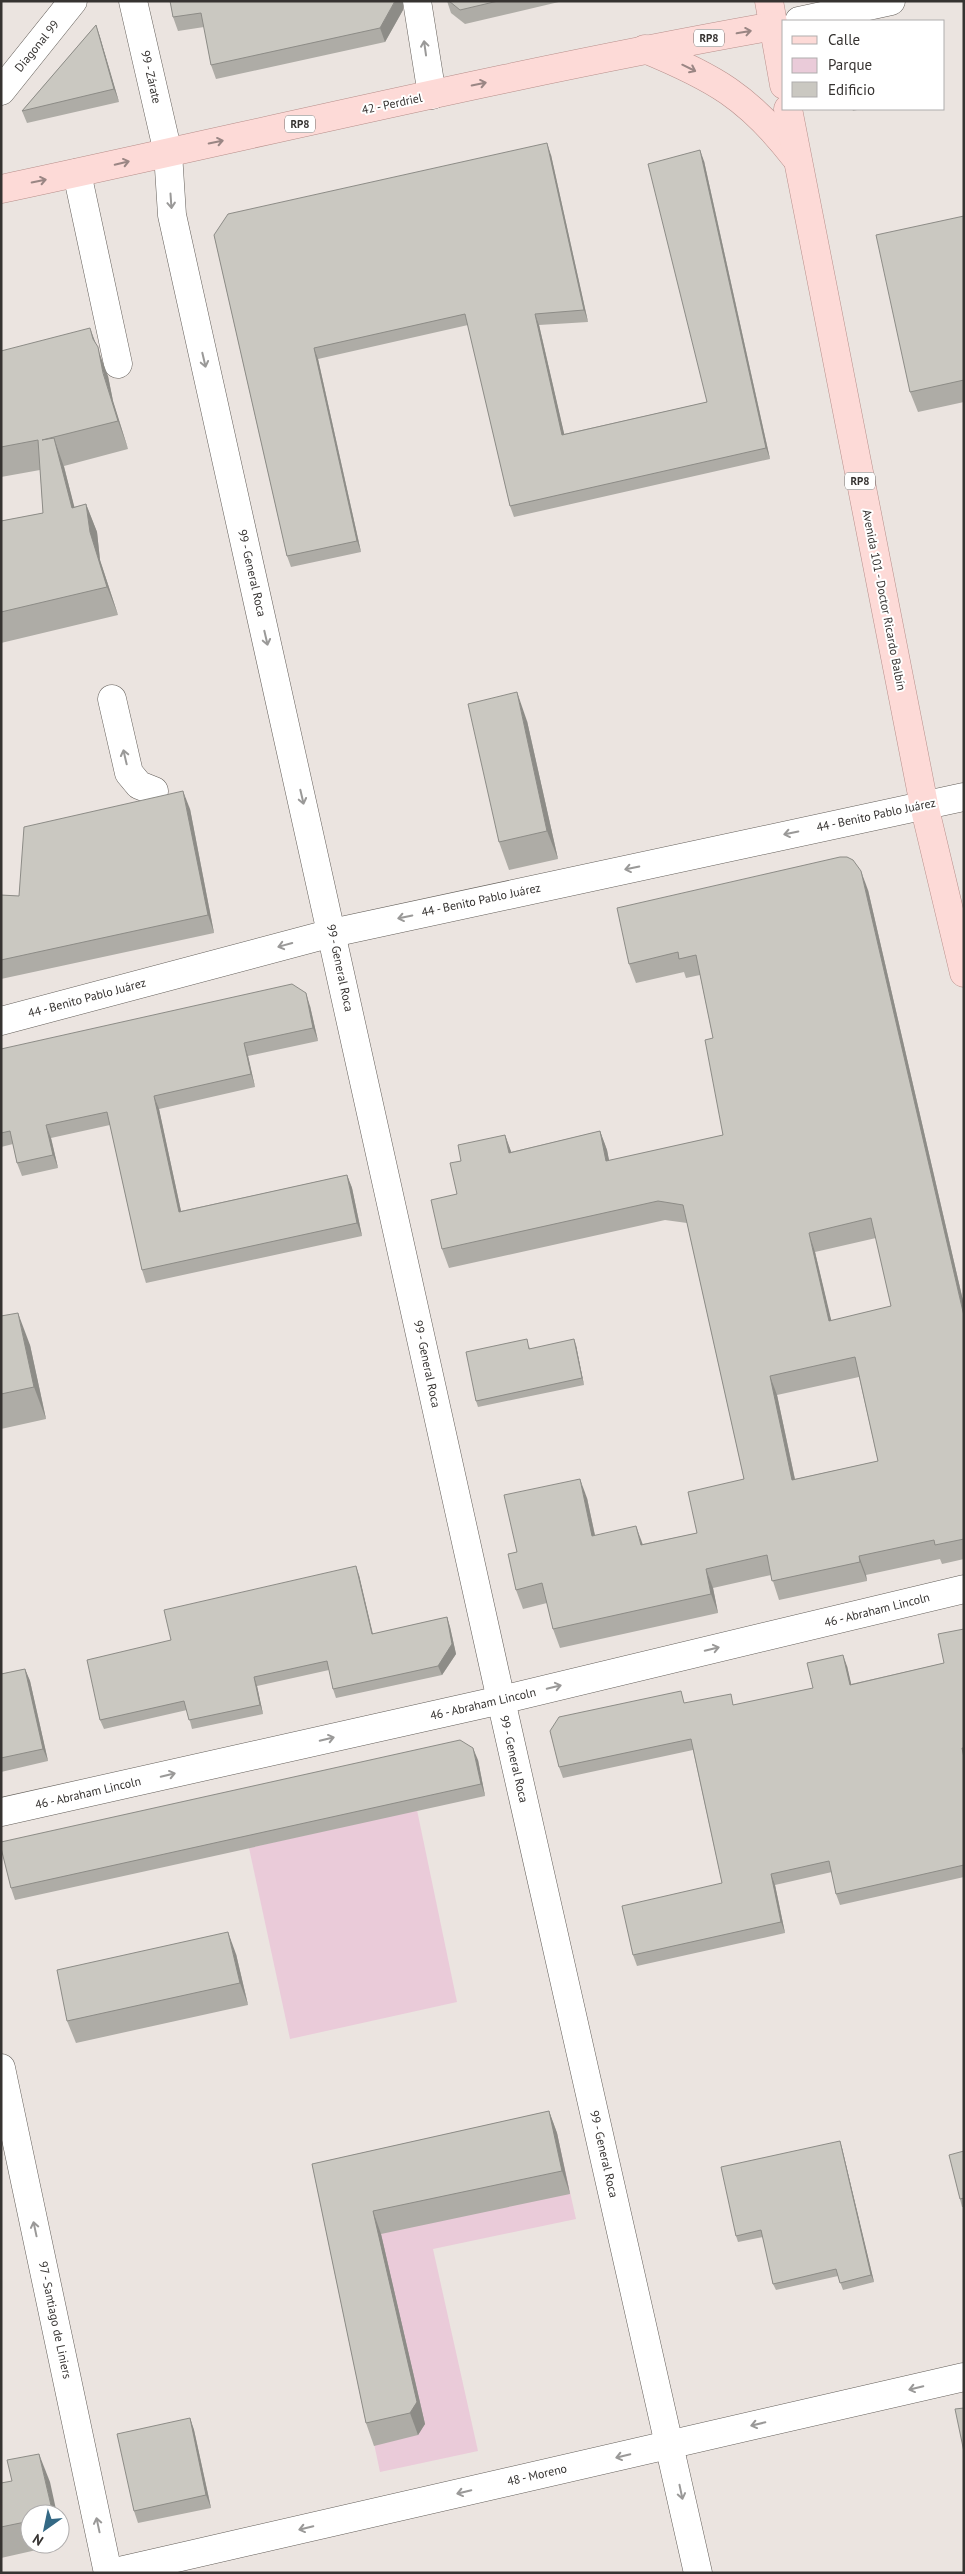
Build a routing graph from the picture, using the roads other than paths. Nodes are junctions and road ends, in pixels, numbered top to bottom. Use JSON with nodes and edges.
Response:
{"nodes":[{"id":1,"x":72,"y":1,"type":"edge"},
{"id":2,"x":133,"y":1,"type":"edge"},
{"id":3,"x":417,"y":1,"type":"edge"},
{"id":4,"x":891,"y":1,"type":"edge"},
{"id":5,"x":781,"y":18,"type":"edge"},
{"id":6,"x":782,"y":40,"type":"edge"},
{"id":7,"x":644,"y":49,"type":"junction"},
{"id":8,"x":1,"y":90,"type":"edge"},
{"id":9,"x":432,"y":95,"type":"junction"},
{"id":10,"x":788,"y":110,"type":"edge"},
{"id":11,"x":168,"y":152,"type":"junction"},
{"id":12,"x":796,"y":158,"type":"junction"},
{"id":13,"x":77,"y":173,"type":"junction"},
{"id":14,"x":1,"y":189,"type":"edge"},
{"id":15,"x":118,"y":364,"type":"dead end"},
{"id":16,"x":112,"y":699,"type":"dead end"},
{"id":17,"x":154,"y":792,"type":"dead end"},
{"id":18,"x":964,"y":797,"type":"edge"},
{"id":19,"x":924,"y":805,"type":"junction"},
{"id":20,"x":332,"y":932,"type":"junction"},
{"id":21,"x":964,"y":973,"type":"edge"},
{"id":22,"x":1,"y":1021,"type":"edge"},
{"id":23,"x":964,"y":1589,"type":"edge"},
{"id":24,"x":501,"y":1700,"type":"junction"},
{"id":25,"x":1,"y":1812,"type":"edge"},
{"id":26,"x":1,"y":2068,"type":"edge"},
{"id":27,"x":964,"y":2377,"type":"edge"},
{"id":28,"x":670,"y":2445,"type":"junction"},
{"id":29,"x":110,"y":2573,"type":"edge"},
{"id":30,"x":698,"y":2573,"type":"edge"}],
"edges":[{"from":1,"to":8,"type":"street","name":"Diagonal 99"},
{"from":2,"to":11,"type":"street","name":"99 - Zárate"},
{"from":9,"to":3,"type":"street","one_way":true},
{"from":4,"to":5,"type":"street","name":"42 - Perdriel"},
{"from":5,"to":6,"type":"main road"},
{"from":7,"to":5,"type":"main road","name":"42 - Perdriel","number":"RP8","one_way":true},
{"from":9,"to":7,"type":"main road","name":"42 - Perdriel","number":"RP8","one_way":true},
{"from":7,"to":12,"type":"main road","one_way":true},
{"from":11,"to":9,"type":"main road","name":"42 - Perdriel","number":"RP8","one_way":true},
{"from":10,"to":12,"type":"main road","name":"Avenida 101 - Doctor Ricardo Balbín","number":"RP8"},
{"from":13,"to":11,"type":"main road","name":"42 - Perdriel","number":"RP8","one_way":true},
{"from":11,"to":20,"type":"street","name":"99 - General Roca","one_way":true},
{"from":12,"to":19,"type":"main road","name":"Avenida 101 - Doctor Ricardo Balbín","number":"RP8"},
{"from":14,"to":13,"type":"main road","name":"42 - Perdriel","number":"RP8","one_way":true},
{"from":13,"to":15,"type":"street"},
{"from":17,"to":16,"type":"street","one_way":true},
{"from":18,"to":19,"type":"street","name":"44 - Benito Pablo Juárez"},
{"from":19,"to":20,"type":"street","name":"44 - Benito Pablo Juárez","one_way":true},
{"from":19,"to":21,"type":"main road","name":"Avenida 101 - Doctor Ricardo Balbín","number":"RP8"},
{"from":20,"to":22,"type":"street","name":"44 - Benito Pablo Juárez","one_way":true},
{"from":20,"to":24,"type":"street","name":"99 - General Roca"},
{"from":24,"to":23,"type":"street","name":"46 - Abraham Lincoln","one_way":true},
{"from":25,"to":24,"type":"street","name":"46 - Abraham Lincoln","one_way":true},
{"from":24,"to":28,"type":"street","name":"99 - General Roca"},
{"from":29,"to":26,"type":"street","name":"97 - Santiago de Liniers","one_way":true},
{"from":27,"to":28,"type":"street","name":"48 - Moreno","one_way":true},
{"from":28,"to":29,"type":"street","name":"48 - Moreno","one_way":true},
{"from":28,"to":30,"type":"street","name":"99 - General Roca","one_way":true}]}
